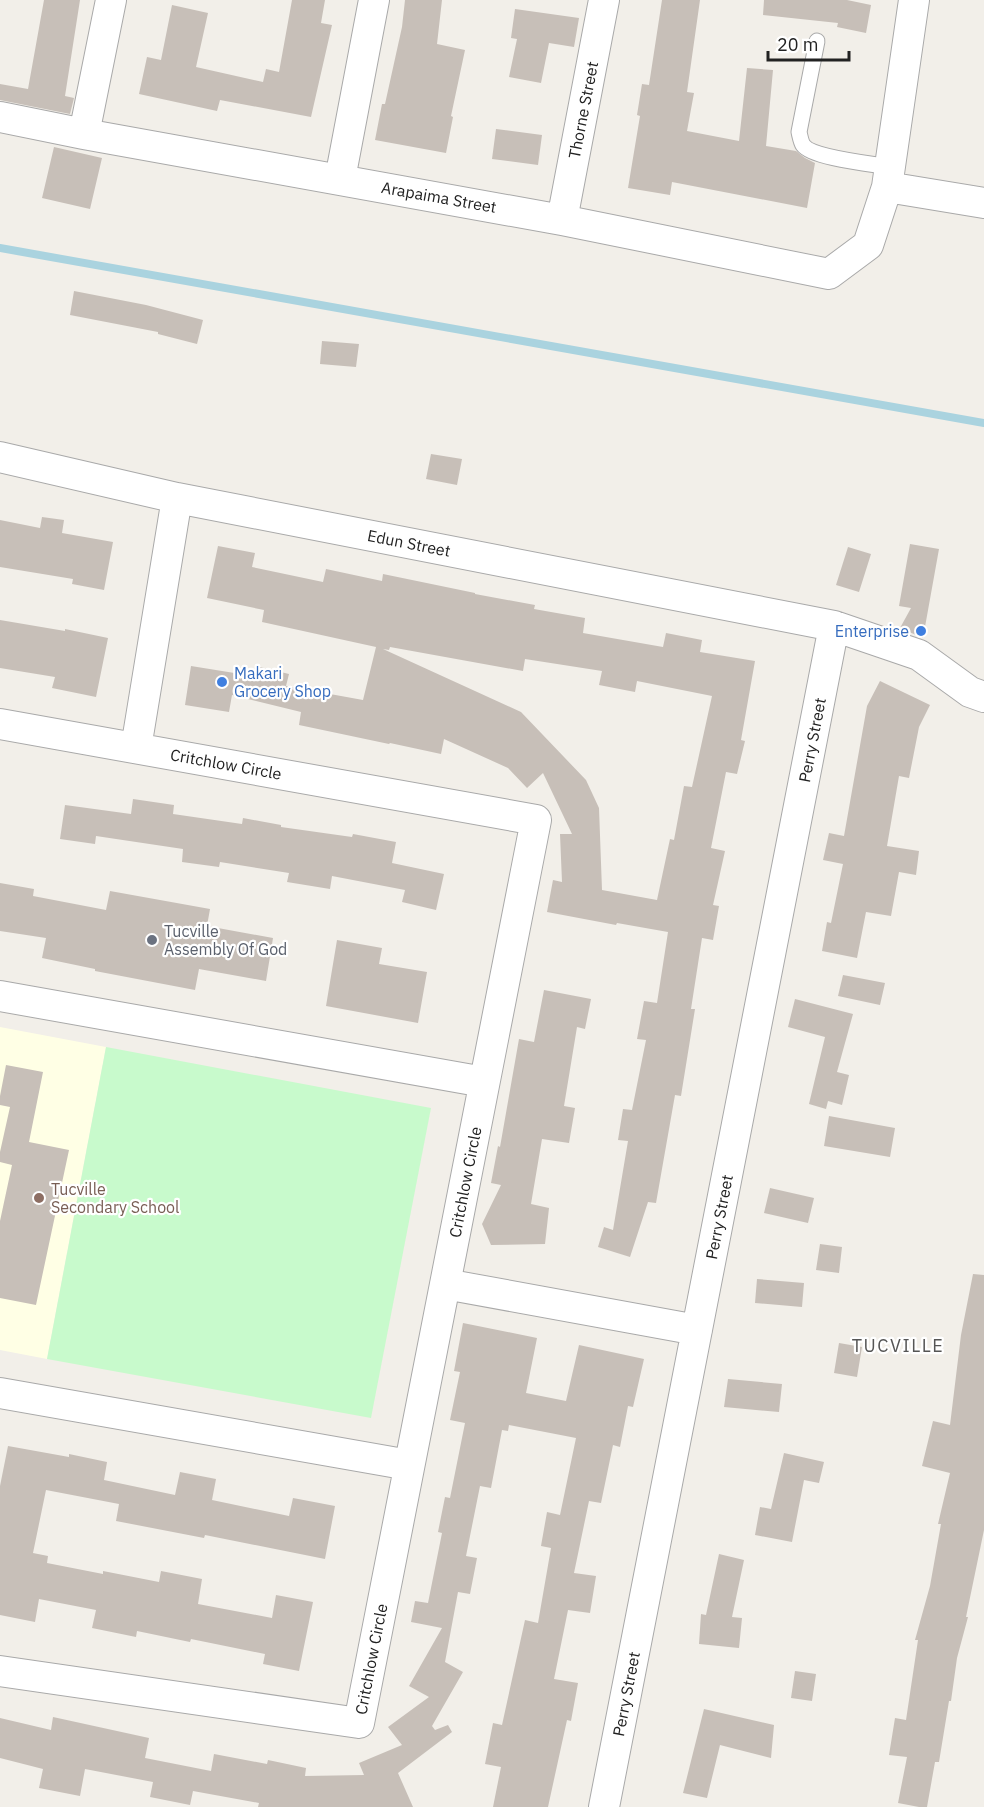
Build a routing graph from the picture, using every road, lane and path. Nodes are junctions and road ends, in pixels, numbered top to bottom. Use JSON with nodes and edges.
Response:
{"nodes":[{"id":1,"x":111,"y":0,"type":"edge"},
{"id":2,"x":375,"y":0,"type":"edge"},
{"id":3,"x":604,"y":0,"type":"edge"},
{"id":4,"x":914,"y":0,"type":"edge"},
{"id":5,"x":817,"y":41,"type":"dead end"},
{"id":6,"x":0,"y":117,"type":"edge"},
{"id":7,"x":84,"y":134,"type":"junction"},
{"id":8,"x":889,"y":177,"type":"junction"},
{"id":9,"x":340,"y":179,"type":"junction"},
{"id":10,"x":984,"y":203,"type":"edge"},
{"id":11,"x":562,"y":220,"type":"junction"},
{"id":12,"x":0,"y":457,"type":"edge"},
{"id":13,"x":177,"y":498,"type":"junction"},
{"id":14,"x":826,"y":625,"type":"junction"},
{"id":15,"x":984,"y":698,"type":"edge"},
{"id":16,"x":0,"y":724,"type":"edge"},
{"id":17,"x":136,"y":748,"type":"junction"},
{"id":18,"x":0,"y":996,"type":"edge"},
{"id":19,"x":484,"y":1082,"type":"junction"},
{"id":20,"x":445,"y":1284,"type":"junction"},
{"id":21,"x":697,"y":1330,"type":"junction"},
{"id":22,"x":0,"y":1393,"type":"edge"},
{"id":23,"x":409,"y":1465,"type":"junction"},
{"id":24,"x":0,"y":1671,"type":"edge"},
{"id":25,"x":604,"y":1807,"type":"edge"}],
"edges":[{"from":1,"to":7,"type":"street"},
{"from":2,"to":9,"type":"street"},
{"from":3,"to":11,"type":"street","name":"Thorne Street"},
{"from":4,"to":8,"type":"street"},
{"from":5,"to":8,"type":"lane"},
{"from":6,"to":7,"type":"street","name":"Arapaima Street"},
{"from":7,"to":9,"type":"street","name":"Arapaima Street"},
{"from":8,"to":10,"type":"street"},
{"from":8,"to":11,"type":"street","name":"Arapaima Street"},
{"from":9,"to":11,"type":"street","name":"Arapaima Street"},
{"from":12,"to":13,"type":"street","name":"Edun Street"},
{"from":13,"to":14,"type":"street","name":"Edun Street"},
{"from":13,"to":17,"type":"street"},
{"from":14,"to":15,"type":"street","name":"Edun Street"},
{"from":14,"to":21,"type":"street","name":"Perry Street"},
{"from":16,"to":17,"type":"street","name":"Critchlow Circle"},
{"from":17,"to":19,"type":"street","name":"Critchlow Circle"},
{"from":18,"to":19,"type":"street"},
{"from":19,"to":20,"type":"street","name":"Critchlow Circle"},
{"from":20,"to":21,"type":"street"},
{"from":20,"to":23,"type":"street","name":"Critchlow Circle"},
{"from":21,"to":25,"type":"street","name":"Perry Street"},
{"from":22,"to":23,"type":"street"},
{"from":23,"to":24,"type":"street","name":"Critchlow Circle"}]}
